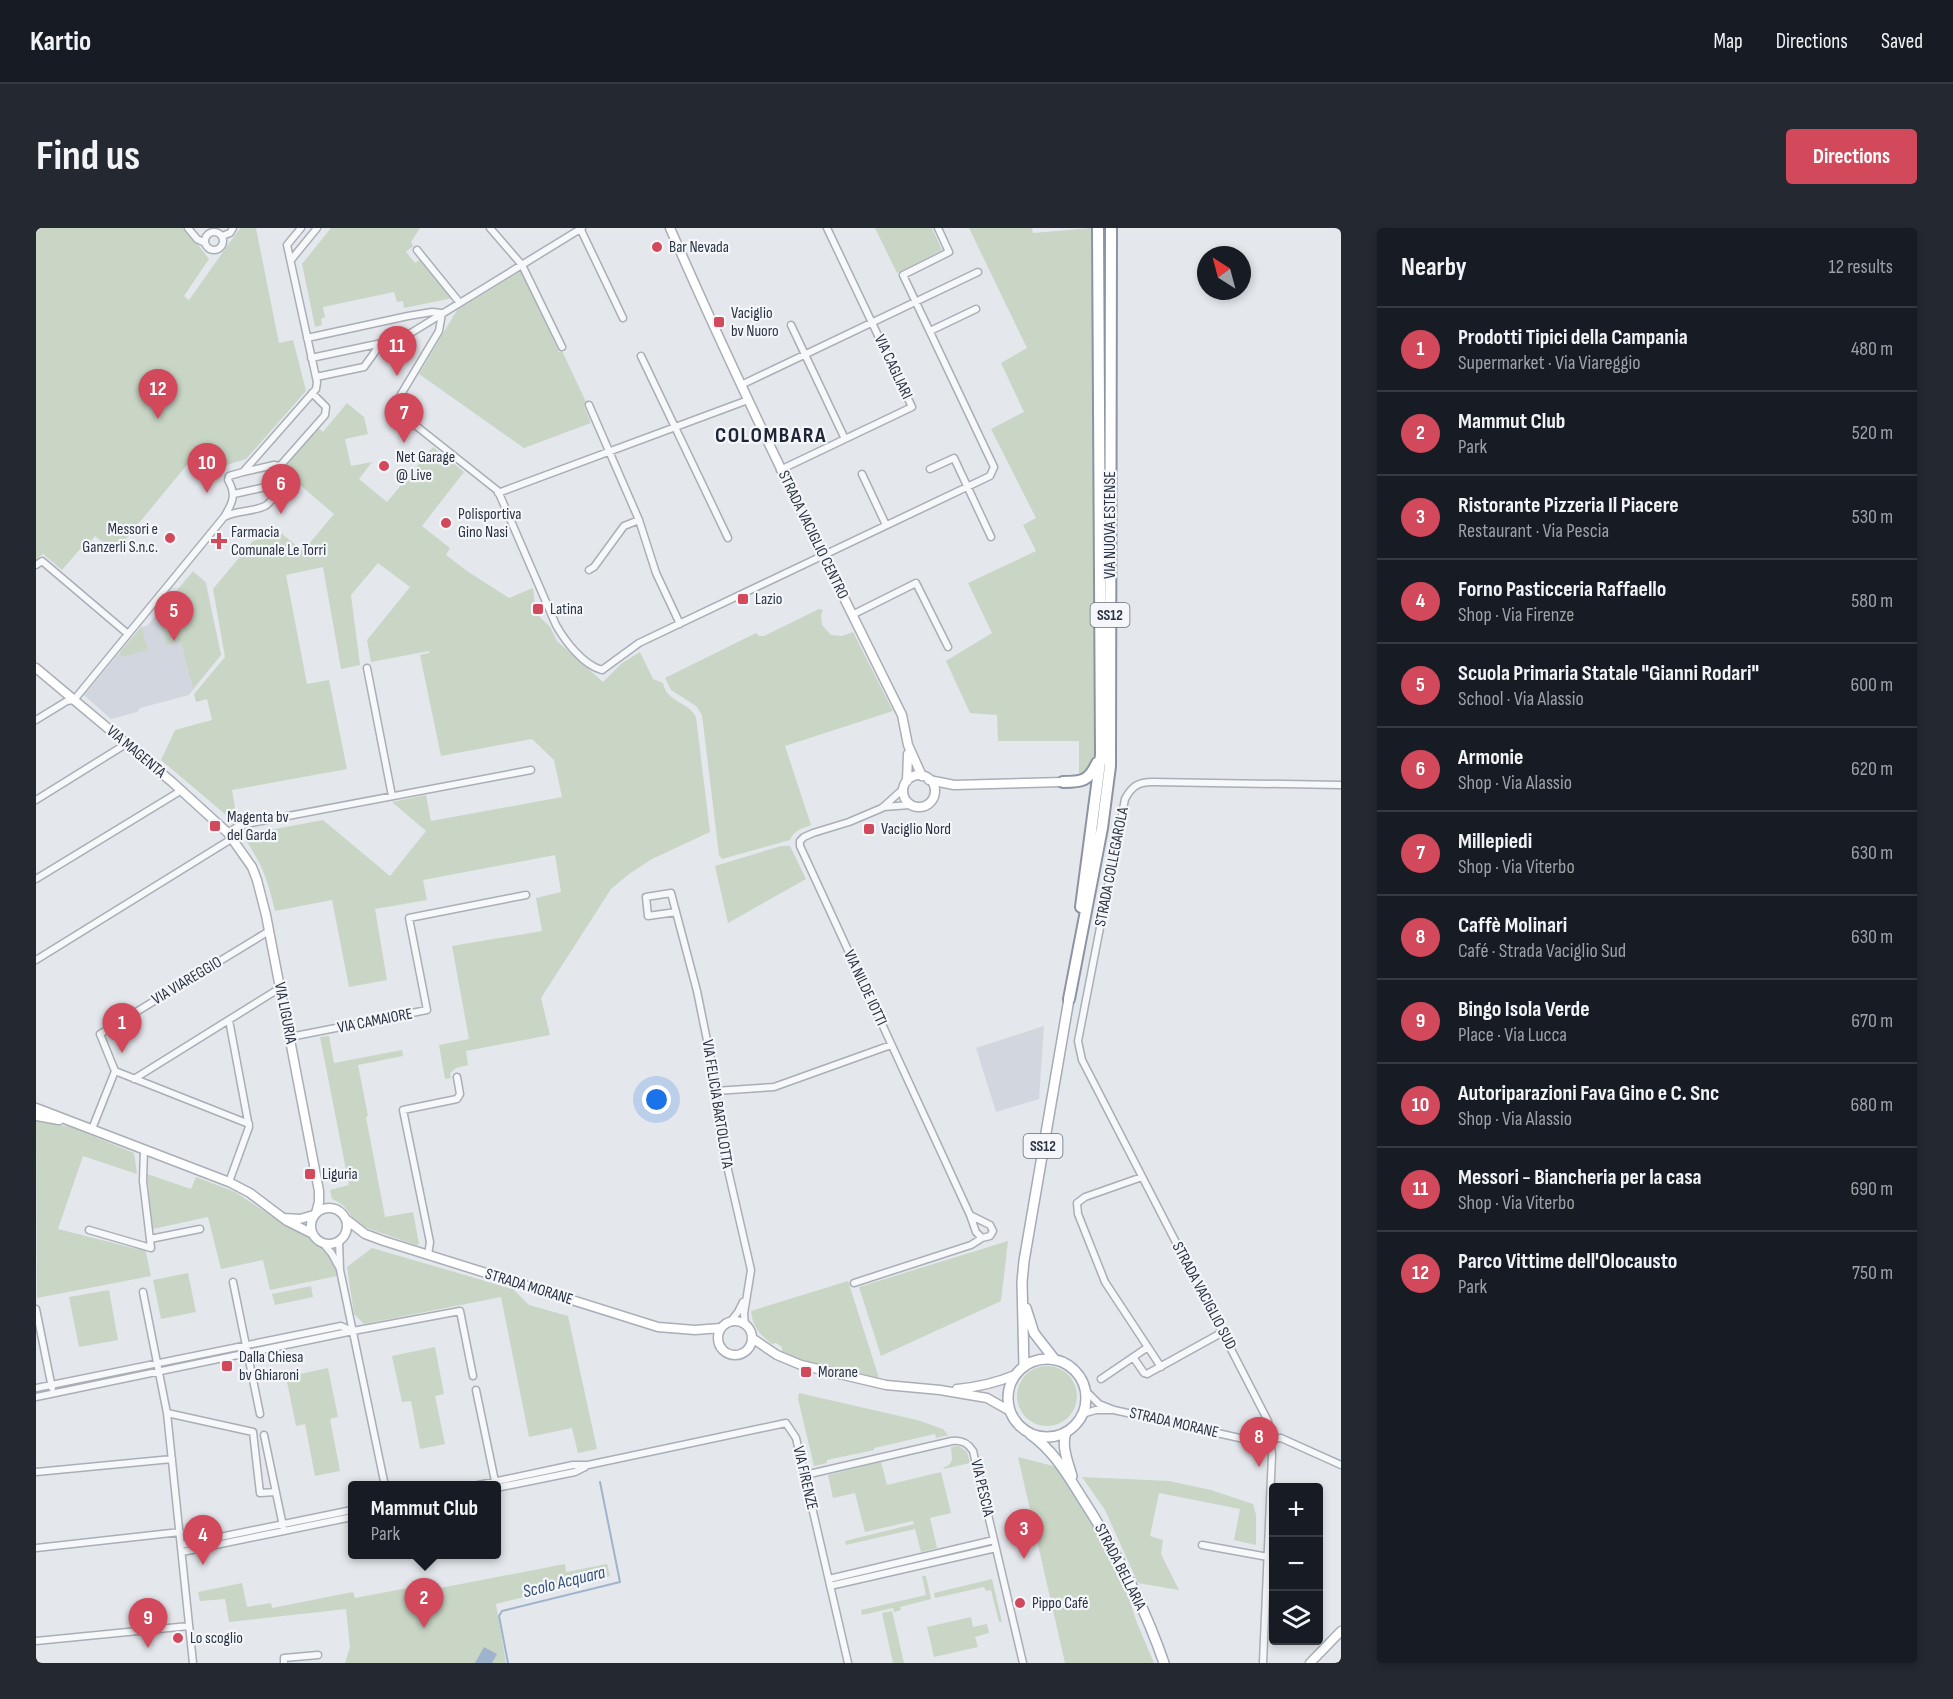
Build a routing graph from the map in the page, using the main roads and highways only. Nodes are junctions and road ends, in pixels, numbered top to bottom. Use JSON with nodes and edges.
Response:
{"nodes":[{"id":1,"x":1111,"y":228,"type":"edge"},
{"id":2,"x":1097,"y":232,"type":"edge"},
{"id":3,"x":1101,"y":755,"type":"junction"},
{"id":4,"x":1063,"y":782,"type":"road end"},
{"id":5,"x":1076,"y":782,"type":"junction"},
{"id":6,"x":1092,"y":822,"type":"junction"},
{"id":7,"x":1069,"y":999,"type":"junction"},
{"id":8,"x":1022,"y":1294,"type":"junction"},
{"id":9,"x":1054,"y":1360,"type":"junction"},
{"id":10,"x":1024,"y":1366,"type":"junction"},
{"id":11,"x":1066,"y":1432,"type":"junction"},
{"id":12,"x":1030,"y":1434,"type":"junction"},
{"id":13,"x":1074,"y":1484,"type":"junction"},
{"id":14,"x":1165,"y":1663,"type":"edge"}],
"edges":[{"from":1,"to":7,"type":"highway","name":"VIA NUOVA ESTENSE","number":"SS12"},
{"from":2,"to":3,"type":"highway","name":"VIA NUOVA ESTENSE","number":"SS12"},
{"from":3,"to":5,"type":"highway"},
{"from":3,"to":6,"type":"highway","name":"VIA NUOVA ESTENSE","number":"SS12"},
{"from":4,"to":5,"type":"highway"},
{"from":5,"to":6,"type":"highway"},
{"from":6,"to":7,"type":"highway","name":"VIA NUOVA ESTENSE","number":"SS12"},
{"from":7,"to":8,"type":"main road","name":"VIA NUOVA ESTENSE","number":"SS12"},
{"from":8,"to":9,"type":"main road","name":"VIA NUOVA ESTENSE"},
{"from":8,"to":10,"type":"main road","name":"VIA NUOVA ESTENSE"},
{"from":9,"to":10,"type":"main road"},
{"from":9,"to":11,"type":"main road"},
{"from":10,"to":12,"type":"main road"},
{"from":11,"to":12,"type":"main road"},
{"from":11,"to":13,"type":"main road","name":"STRADA BELLARIA"},
{"from":12,"to":13,"type":"main road","name":"STRADA BELLARIA"},
{"from":13,"to":14,"type":"main road","name":"STRADA BELLARIA"}]}
